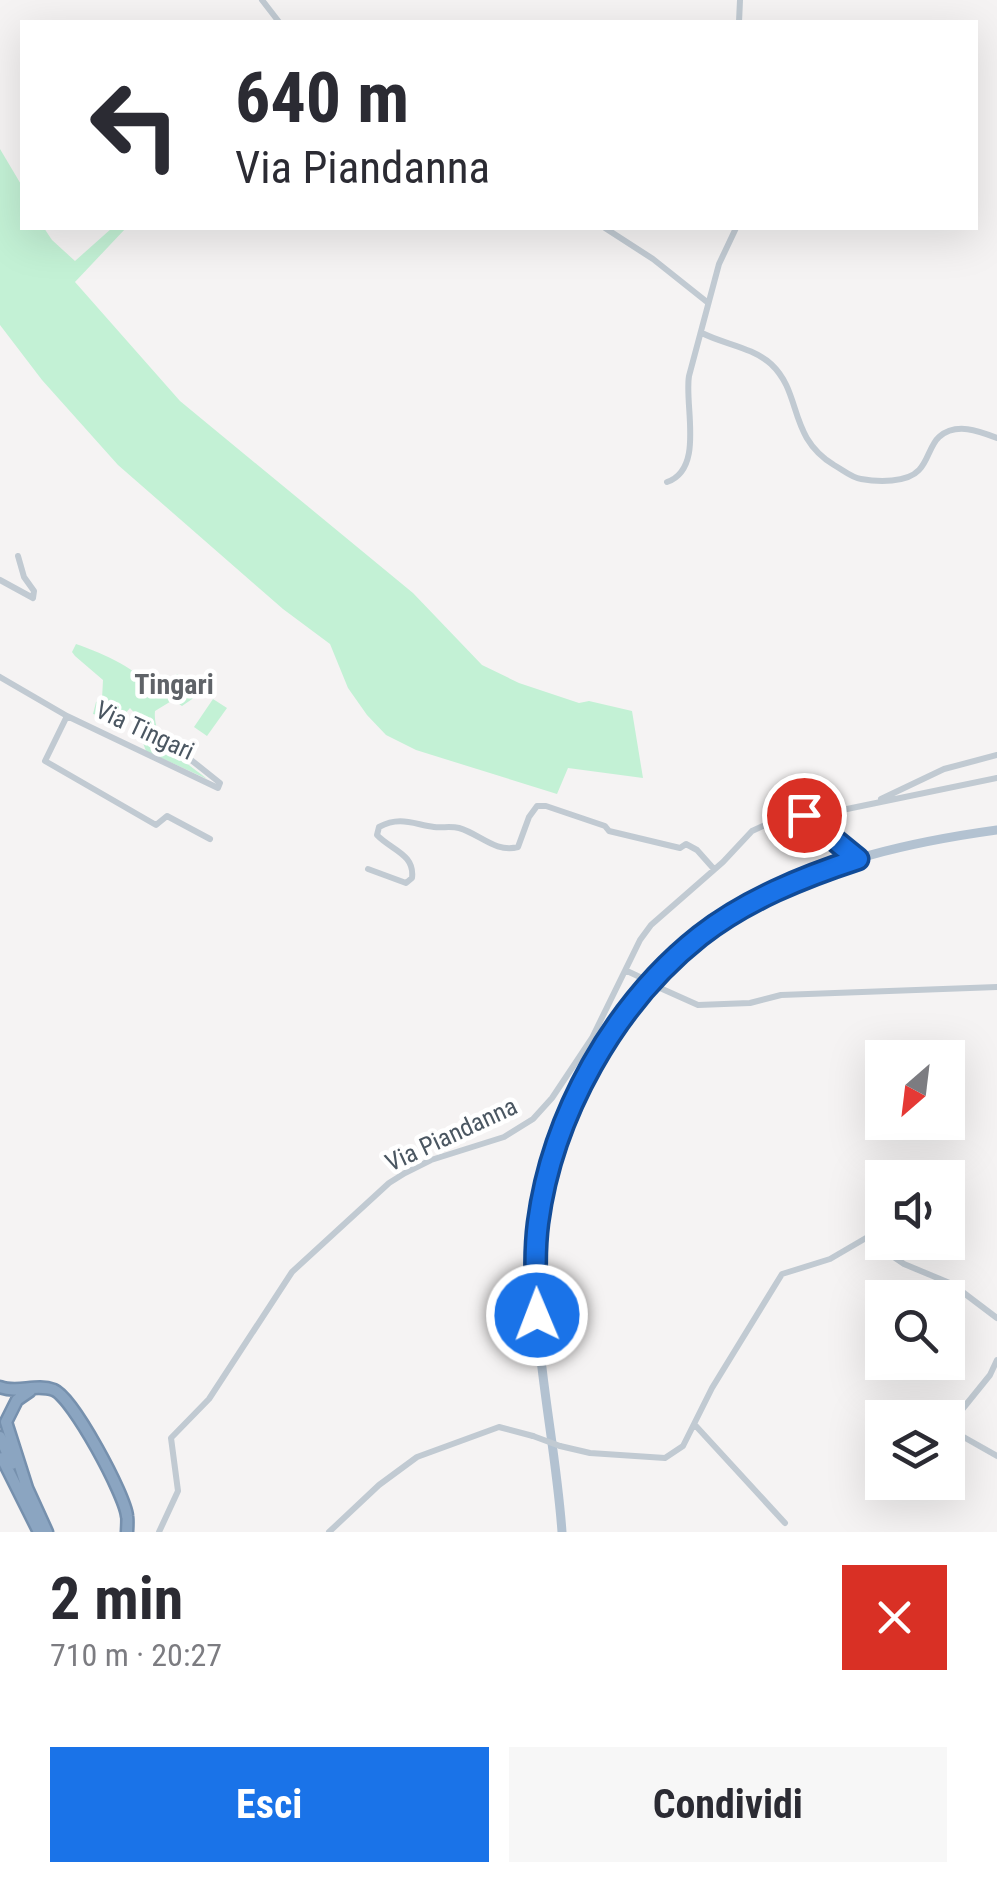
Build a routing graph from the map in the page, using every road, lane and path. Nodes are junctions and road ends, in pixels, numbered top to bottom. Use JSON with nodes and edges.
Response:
{"nodes":[{"id":1,"x":262,"y":0,"type":"edge"},
{"id":2,"x":277,"y":20,"type":"edge"},
{"id":3,"x":607,"y":230,"type":"edge"},
{"id":4,"x":735,"y":230,"type":"edge"},
{"id":5,"x":707,"y":303,"type":"junction"},
{"id":6,"x":702,"y":333,"type":"junction"},
{"id":7,"x":997,"y":438,"type":"edge"},
{"id":8,"x":667,"y":482,"type":"dead end"},
{"id":9,"x":18,"y":556,"type":"dead end"},
{"id":10,"x":0,"y":580,"type":"edge"},
{"id":11,"x":0,"y":677,"type":"edge"},
{"id":12,"x":67,"y":716,"type":"junction"},
{"id":13,"x":176,"y":748,"type":"dead end"},
{"id":14,"x":997,"y":755,"type":"edge"},
{"id":15,"x":997,"y":778,"type":"edge"},
{"id":16,"x":876,"y":802,"type":"junction"},
{"id":17,"x":804,"y":815,"type":"junction"},
{"id":18,"x":997,"y":830,"type":"edge"},
{"id":19,"x":210,"y":839,"type":"dead end"},
{"id":20,"x":858,"y":859,"type":"junction"},
{"id":21,"x":713,"y":868,"type":"junction"},
{"id":22,"x":368,"y":869,"type":"dead end"},
{"id":23,"x":627,"y":970,"type":"junction"},
{"id":24,"x":642,"y":978,"type":"dead end"},
{"id":25,"x":997,"y":987,"type":"edge"},
{"id":26,"x":660,"y":988,"type":"dead end"},
{"id":27,"x":997,"y":1318,"type":"edge"},
{"id":28,"x":997,"y":1360,"type":"edge"},
{"id":29,"x":0,"y":1388,"type":"edge"},
{"id":30,"x":40,"y":1388,"type":"junction"},
{"id":31,"x":695,"y":1425,"type":"junction"},
{"id":32,"x":0,"y":1437,"type":"edge"},
{"id":33,"x":0,"y":1453,"type":"edge"},
{"id":34,"x":997,"y":1456,"type":"edge"},
{"id":35,"x":785,"y":1522,"type":"dead end"},
{"id":36,"x":44,"y":1532,"type":"edge"},
{"id":37,"x":127,"y":1532,"type":"edge"},
{"id":38,"x":159,"y":1532,"type":"edge"},
{"id":39,"x":329,"y":1532,"type":"edge"},
{"id":40,"x":562,"y":1532,"type":"edge"}],
"edges":[{"from":1,"to":2,"type":"street"},
{"from":3,"to":5,"type":"street"},
{"from":4,"to":5,"type":"street"},
{"from":5,"to":6,"type":"street"},
{"from":6,"to":7,"type":"street"},
{"from":6,"to":8,"type":"street"},
{"from":9,"to":10,"type":"street"},
{"from":11,"to":12,"type":"street","name":"Via Tingari"},
{"from":12,"to":13,"type":"street","name":"Via Tingari"},
{"from":12,"to":19,"type":"street"},
{"from":14,"to":16,"type":"street"},
{"from":15,"to":16,"type":"street"},
{"from":16,"to":17,"type":"street","name":"Via Piandanna"},
{"from":17,"to":20,"type":"street"},
{"from":17,"to":21,"type":"street","name":"Via Piandanna"},
{"from":18,"to":20,"type":"main road"},
{"from":20,"to":40,"type":"main road"},
{"from":21,"to":22,"type":"street"},
{"from":21,"to":23,"type":"street","name":"Via Piandanna"},
{"from":23,"to":24,"type":"street"},
{"from":23,"to":38,"type":"street","name":"Via Piandanna"},
{"from":25,"to":26,"type":"street"},
{"from":27,"to":31,"type":"street"},
{"from":28,"to":34,"type":"street"},
{"from":29,"to":30,"type":"highway"},
{"from":30,"to":36,"type":"highway"},
{"from":30,"to":37,"type":"highway"},
{"from":31,"to":35,"type":"street"},
{"from":31,"to":39,"type":"street","bridge":true},
{"from":32,"to":36,"type":"highway"},
{"from":33,"to":36,"type":"highway"}]}
